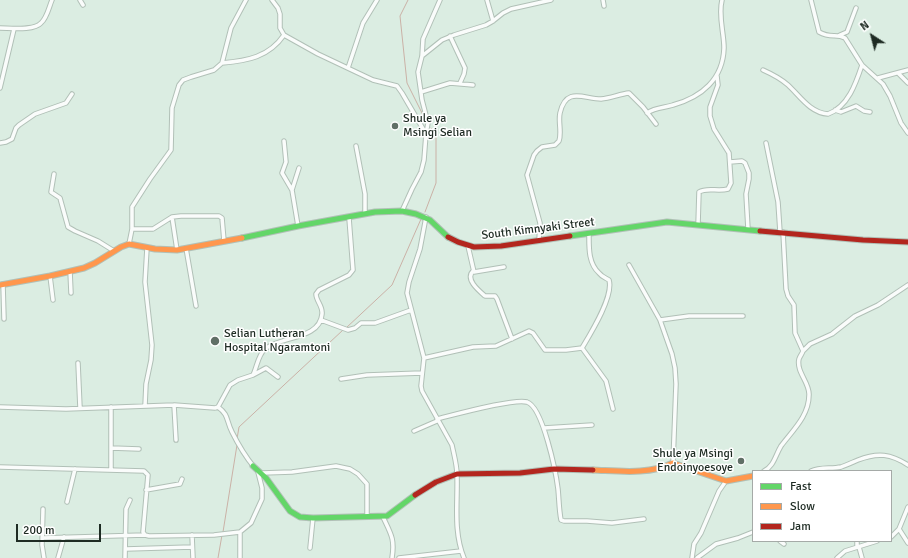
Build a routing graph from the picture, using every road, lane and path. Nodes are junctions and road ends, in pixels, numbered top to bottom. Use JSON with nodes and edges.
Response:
{"nodes":[{"id":1,"x":52,"y":0,"type":"edge"},
{"id":2,"x":80,"y":0,"type":"edge"},
{"id":3,"x":246,"y":0,"type":"edge"},
{"id":4,"x":272,"y":0,"type":"edge"},
{"id":5,"x":377,"y":0,"type":"edge"},
{"id":6,"x":440,"y":0,"type":"edge"},
{"id":7,"x":487,"y":0,"type":"edge"},
{"id":8,"x":550,"y":0,"type":"edge"},
{"id":9,"x":603,"y":0,"type":"edge"},
{"id":10,"x":722,"y":0,"type":"edge"},
{"id":11,"x":811,"y":0,"type":"edge"},
{"id":12,"x":83,"y":5,"type":"dead end"},
{"id":13,"x":604,"y":6,"type":"dead end"},
{"id":14,"x":856,"y":8,"type":"dead end"},
{"id":15,"x":493,"y":21,"type":"junction"},
{"id":16,"x":0,"y":28,"type":"edge"},
{"id":17,"x":14,"y":29,"type":"junction"},
{"id":18,"x":284,"y":35,"type":"junction"},
{"id":19,"x":840,"y":35,"type":"junction"},
{"id":20,"x":450,"y":36,"type":"junction"},
{"id":21,"x":422,"y":56,"type":"junction"},
{"id":22,"x":222,"y":63,"type":"junction"},
{"id":23,"x":862,"y":65,"type":"junction"},
{"id":24,"x":348,"y":68,"type":"junction"},
{"id":25,"x":763,"y":70,"type":"dead end"},
{"id":26,"x":908,"y":70,"type":"edge"},
{"id":27,"x":898,"y":73,"type":"junction"},
{"id":28,"x":717,"y":76,"type":"junction"},
{"id":29,"x":878,"y":78,"type":"junction"},
{"id":30,"x":460,"y":83,"type":"junction"},
{"id":31,"x":908,"y":83,"type":"edge"},
{"id":32,"x":473,"y":85,"type":"dead end"},
{"id":33,"x":0,"y":88,"type":"edge"},
{"id":34,"x":421,"y":92,"type":"junction"},
{"id":35,"x":72,"y":94,"type":"dead end"},
{"id":36,"x":835,"y":110,"type":"junction"},
{"id":37,"x":870,"y":112,"type":"dead end"},
{"id":38,"x":647,"y":113,"type":"junction"},
{"id":39,"x":656,"y":124,"type":"dead end"},
{"id":40,"x":908,"y":133,"type":"edge"},
{"id":41,"x":426,"y":134,"type":"junction"},
{"id":42,"x":284,"y":141,"type":"dead end"},
{"id":43,"x":0,"y":143,"type":"edge"},
{"id":44,"x":766,"y":143,"type":"dead end"},
{"id":45,"x":356,"y":146,"type":"dead end"},
{"id":46,"x":730,"y":162,"type":"junction"},
{"id":47,"x":299,"y":168,"type":"dead end"},
{"id":48,"x":54,"y":174,"type":"dead end"},
{"id":49,"x":292,"y":190,"type":"junction"},
{"id":50,"x":402,"y":211,"type":"junction"},
{"id":51,"x":365,"y":213,"type":"junction"},
{"id":52,"x":426,"y":217,"type":"junction"},
{"id":53,"x":172,"y":218,"type":"junction"},
{"id":54,"x":349,"y":218,"type":"junction"},
{"id":55,"x":698,"y":225,"type":"junction"},
{"id":56,"x":298,"y":226,"type":"junction"},
{"id":57,"x":132,"y":229,"type":"junction"},
{"id":58,"x":748,"y":229,"type":"junction"},
{"id":59,"x":781,"y":232,"type":"junction"},
{"id":60,"x":589,"y":233,"type":"junction"},
{"id":61,"x":539,"y":240,"type":"junction"},
{"id":62,"x":224,"y":241,"type":"junction"},
{"id":63,"x":908,"y":242,"type":"edge"},
{"id":64,"x":129,"y":244,"type":"junction"},
{"id":65,"x":468,"y":246,"type":"junction"},
{"id":66,"x":147,"y":248,"type":"junction"},
{"id":67,"x":186,"y":248,"type":"junction"},
{"id":68,"x":177,"y":250,"type":"junction"},
{"id":69,"x":114,"y":251,"type":"junction"},
{"id":70,"x":629,"y":265,"type":"dead end"},
{"id":71,"x":504,"y":267,"type":"dead end"},
{"id":72,"x":473,"y":271,"type":"junction"},
{"id":73,"x":70,"y":272,"type":"junction"},
{"id":74,"x":50,"y":276,"type":"junction"},
{"id":75,"x":1,"y":284,"type":"edge"},
{"id":76,"x":908,"y":285,"type":"edge"},
{"id":77,"x":71,"y":293,"type":"dead end"},
{"id":78,"x":53,"y":300,"type":"dead end"},
{"id":79,"x":196,"y":306,"type":"dead end"},
{"id":80,"x":411,"y":310,"type":"junction"},
{"id":81,"x":743,"y":316,"type":"dead end"},
{"id":82,"x":4,"y":319,"type":"dead end"},
{"id":83,"x":321,"y":320,"type":"junction"},
{"id":84,"x":660,"y":320,"type":"junction"},
{"id":85,"x":512,"y":339,"type":"junction"},
{"id":86,"x":582,"y":348,"type":"junction"},
{"id":87,"x":803,"y":351,"type":"junction"},
{"id":88,"x":424,"y":358,"type":"junction"},
{"id":89,"x":78,"y":363,"type":"dead end"},
{"id":90,"x":422,"y":373,"type":"junction"},
{"id":91,"x":253,"y":375,"type":"junction"},
{"id":92,"x":278,"y":377,"type":"dead end"},
{"id":93,"x":341,"y":380,"type":"dead end"},
{"id":94,"x":174,"y":405,"type":"junction"},
{"id":95,"x":145,"y":406,"type":"junction"},
{"id":96,"x":0,"y":407,"type":"edge"},
{"id":97,"x":111,"y":407,"type":"junction"},
{"id":98,"x":218,"y":407,"type":"junction"},
{"id":99,"x":80,"y":408,"type":"junction"},
{"id":100,"x":613,"y":409,"type":"dead end"},
{"id":101,"x":437,"y":420,"type":"junction"},
{"id":102,"x":592,"y":424,"type":"dead end"},
{"id":103,"x":544,"y":428,"type":"junction"},
{"id":104,"x":414,"y":431,"type":"dead end"},
{"id":105,"x":176,"y":440,"type":"dead end"},
{"id":106,"x":111,"y":448,"type":"junction"},
{"id":107,"x":139,"y":449,"type":"dead end"},
{"id":108,"x":673,"y":463,"type":"junction"},
{"id":109,"x":908,"y":465,"type":"edge"},
{"id":110,"x":253,"y":466,"type":"junction"},
{"id":111,"x":0,"y":467,"type":"edge"},
{"id":112,"x":75,"y":469,"type":"junction"},
{"id":113,"x":554,"y":469,"type":"junction"},
{"id":114,"x":111,"y":470,"type":"junction"},
{"id":115,"x":765,"y":470,"type":"edge"},
{"id":116,"x":813,"y":470,"type":"edge"},
{"id":117,"x":262,"y":473,"type":"junction"},
{"id":118,"x":457,"y":474,"type":"junction"},
{"id":119,"x":752,"y":476,"type":"edge"},
{"id":120,"x":182,"y":479,"type":"dead end"},
{"id":121,"x":726,"y":481,"type":"junction"},
{"id":122,"x":146,"y":490,"type":"junction"},
{"id":123,"x":130,"y":500,"type":"dead end"},
{"id":124,"x":67,"y":502,"type":"dead end"},
{"id":125,"x":908,"y":507,"type":"edge"},
{"id":126,"x":43,"y":509,"type":"dead end"},
{"id":127,"x":367,"y":517,"type":"junction"},
{"id":128,"x":383,"y":517,"type":"junction"},
{"id":129,"x":313,"y":518,"type":"junction"},
{"id":130,"x":644,"y":519,"type":"dead end"},
{"id":131,"x":899,"y":529,"type":"junction"},
{"id":132,"x":240,"y":532,"type":"junction"},
{"id":133,"x":752,"y":532,"type":"edge"},
{"id":134,"x":126,"y":535,"type":"junction"},
{"id":135,"x":145,"y":535,"type":"junction"},
{"id":136,"x":192,"y":535,"type":"junction"},
{"id":137,"x":892,"y":536,"type":"edge"},
{"id":138,"x":64,"y":537,"type":"junction"},
{"id":139,"x":42,"y":538,"type":"junction"},
{"id":140,"x":781,"y":542,"type":"edge"},
{"id":141,"x":857,"y":542,"type":"edge"},
{"id":142,"x":874,"y":542,"type":"edge"},
{"id":143,"x":908,"y":543,"type":"edge"},
{"id":144,"x":784,"y":544,"type":"dead end"},
{"id":145,"x":192,"y":547,"type":"junction"},
{"id":146,"x":858,"y":547,"type":"junction"},
{"id":147,"x":126,"y":548,"type":"junction"},
{"id":148,"x":310,"y":548,"type":"dead end"},
{"id":149,"x":461,"y":551,"type":"junction"},
{"id":150,"x":44,"y":558,"type":"edge"},
{"id":151,"x":58,"y":558,"type":"edge"},
{"id":152,"x":126,"y":558,"type":"edge"},
{"id":153,"x":194,"y":558,"type":"edge"},
{"id":154,"x":240,"y":558,"type":"edge"},
{"id":155,"x":392,"y":558,"type":"edge"},
{"id":156,"x":399,"y":558,"type":"edge"},
{"id":157,"x":464,"y":558,"type":"edge"},
{"id":158,"x":692,"y":558,"type":"edge"},
{"id":159,"x":697,"y":558,"type":"edge"},
{"id":160,"x":837,"y":558,"type":"edge"},
{"id":161,"x":862,"y":558,"type":"edge"}],
"edges":[{"from":1,"to":17,"type":"street"},
{"from":2,"to":12,"type":"street"},
{"from":3,"to":22,"type":"street"},
{"from":4,"to":18,"type":"street"},
{"from":5,"to":24,"type":"street"},
{"from":6,"to":21,"type":"street"},
{"from":7,"to":15,"type":"street"},
{"from":8,"to":15,"type":"street"},
{"from":9,"to":13,"type":"street"},
{"from":10,"to":28,"type":"street"},
{"from":11,"to":19,"type":"street"},
{"from":14,"to":19,"type":"street"},
{"from":15,"to":20,"type":"street"},
{"from":16,"to":17,"type":"street"},
{"from":17,"to":33,"type":"street"},
{"from":18,"to":22,"type":"street"},
{"from":18,"to":24,"type":"street"},
{"from":19,"to":23,"type":"street"},
{"from":20,"to":21,"type":"street"},
{"from":20,"to":30,"type":"street"},
{"from":21,"to":34,"type":"street"},
{"from":22,"to":57,"type":"street"},
{"from":23,"to":29,"type":"street"},
{"from":23,"to":36,"type":"street"},
{"from":24,"to":41,"type":"street"},
{"from":25,"to":36,"type":"street"},
{"from":26,"to":27,"type":"street"},
{"from":27,"to":29,"type":"street"},
{"from":27,"to":31,"type":"street"},
{"from":28,"to":38,"type":"street"},
{"from":28,"to":46,"type":"street"},
{"from":29,"to":40,"type":"street"},
{"from":30,"to":32,"type":"street"},
{"from":30,"to":34,"type":"street"},
{"from":34,"to":41,"type":"street"},
{"from":35,"to":43,"type":"street"},
{"from":36,"to":37,"type":"street"},
{"from":38,"to":39,"type":"street"},
{"from":38,"to":61,"type":"street"},
{"from":41,"to":50,"type":"street"},
{"from":42,"to":49,"type":"street"},
{"from":44,"to":59,"type":"street"},
{"from":45,"to":51,"type":"street"},
{"from":46,"to":55,"type":"street"},
{"from":46,"to":58,"type":"street"},
{"from":47,"to":49,"type":"street"},
{"from":48,"to":69,"type":"street"},
{"from":49,"to":56,"type":"street"},
{"from":50,"to":51,"type":"street","name":"South Kimnyaki Street"},
{"from":50,"to":52,"type":"street","name":"South Kimnyaki Street"},
{"from":51,"to":54,"type":"street","name":"South Kimnyaki Street"},
{"from":52,"to":65,"type":"street","name":"South Kimnyaki Street"},
{"from":52,"to":80,"type":"street"},
{"from":53,"to":57,"type":"street"},
{"from":53,"to":62,"type":"street"},
{"from":53,"to":68,"type":"street"},
{"from":54,"to":56,"type":"street","name":"South Kimnyaki Street"},
{"from":54,"to":83,"type":"street"},
{"from":55,"to":58,"type":"street","name":"South Kimnyaki Street"},
{"from":55,"to":60,"type":"street","name":"South Kimnyaki Street"},
{"from":56,"to":62,"type":"street","name":"South Kimnyaki Street"},
{"from":57,"to":64,"type":"street"},
{"from":58,"to":59,"type":"street","name":"South Kimnyaki Street"},
{"from":59,"to":63,"type":"street","name":"South Kimnyaki Street"},
{"from":59,"to":87,"type":"street"},
{"from":60,"to":61,"type":"street","name":"South Kimnyaki Street"},
{"from":60,"to":86,"type":"street"},
{"from":61,"to":65,"type":"street","name":"South Kimnyaki Street"},
{"from":62,"to":67,"type":"street","name":"South Kimnyaki Street"},
{"from":64,"to":66,"type":"street","name":"South Kimnyaki Street"},
{"from":64,"to":69,"type":"street"},
{"from":65,"to":72,"type":"street"},
{"from":66,"to":68,"type":"street","name":"South Kimnyaki Street"},
{"from":66,"to":95,"type":"street"},
{"from":67,"to":68,"type":"street","name":"South Kimnyaki Street"},
{"from":67,"to":79,"type":"street"},
{"from":69,"to":73,"type":"street"},
{"from":70,"to":84,"type":"street"},
{"from":71,"to":72,"type":"street"},
{"from":72,"to":85,"type":"street"},
{"from":73,"to":74,"type":"street"},
{"from":73,"to":77,"type":"street"},
{"from":74,"to":75,"type":"street"},
{"from":74,"to":78,"type":"street"},
{"from":75,"to":82,"type":"street"},
{"from":76,"to":87,"type":"street"},
{"from":80,"to":83,"type":"street"},
{"from":80,"to":88,"type":"street"},
{"from":81,"to":84,"type":"street"},
{"from":83,"to":91,"type":"street"},
{"from":84,"to":108,"type":"street"},
{"from":85,"to":86,"type":"street"},
{"from":85,"to":88,"type":"street"},
{"from":86,"to":100,"type":"street"},
{"from":87,"to":115,"type":"street"},
{"from":88,"to":90,"type":"street"},
{"from":89,"to":99,"type":"street"},
{"from":90,"to":93,"type":"street"},
{"from":90,"to":101,"type":"street"},
{"from":91,"to":92,"type":"street"},
{"from":91,"to":98,"type":"street"},
{"from":94,"to":95,"type":"street"},
{"from":94,"to":98,"type":"street"},
{"from":94,"to":105,"type":"street"},
{"from":95,"to":97,"type":"street"},
{"from":96,"to":99,"type":"street"},
{"from":97,"to":99,"type":"street"},
{"from":97,"to":106,"type":"street"},
{"from":98,"to":110,"type":"street"},
{"from":101,"to":103,"type":"street"},
{"from":101,"to":104,"type":"street"},
{"from":101,"to":118,"type":"street"},
{"from":102,"to":103,"type":"street"},
{"from":103,"to":113,"type":"street"},
{"from":106,"to":107,"type":"street"},
{"from":106,"to":114,"type":"street"},
{"from":108,"to":113,"type":"street"},
{"from":108,"to":121,"type":"street"},
{"from":109,"to":116,"type":"street"},
{"from":110,"to":117,"type":"street"},
{"from":110,"to":132,"type":"street"},
{"from":111,"to":112,"type":"street"},
{"from":112,"to":114,"type":"street"},
{"from":112,"to":124,"type":"street"},
{"from":113,"to":118,"type":"street"},
{"from":113,"to":130,"type":"street"},
{"from":114,"to":122,"type":"street"},
{"from":117,"to":127,"type":"street"},
{"from":117,"to":129,"type":"street"},
{"from":118,"to":128,"type":"street"},
{"from":118,"to":149,"type":"street"},
{"from":119,"to":121,"type":"street"},
{"from":120,"to":122,"type":"street"},
{"from":121,"to":158,"type":"street"},
{"from":122,"to":135,"type":"street"},
{"from":123,"to":134,"type":"street"},
{"from":125,"to":131,"type":"street"},
{"from":126,"to":139,"type":"street"},
{"from":127,"to":128,"type":"street"},
{"from":127,"to":129,"type":"street"},
{"from":128,"to":155,"type":"street"},
{"from":129,"to":148,"type":"street"},
{"from":131,"to":137,"type":"street"},
{"from":131,"to":143,"type":"street"},
{"from":132,"to":136,"type":"street"},
{"from":132,"to":154,"type":"street"},
{"from":133,"to":159,"type":"street"},
{"from":134,"to":135,"type":"street"},
{"from":134,"to":138,"type":"street"},
{"from":134,"to":147,"type":"street"},
{"from":135,"to":136,"type":"street"},
{"from":136,"to":145,"type":"street"},
{"from":138,"to":139,"type":"street"},
{"from":138,"to":151,"type":"street"},
{"from":139,"to":150,"type":"street"},
{"from":140,"to":144,"type":"street"},
{"from":141,"to":146,"type":"street"},
{"from":142,"to":146,"type":"street"},
{"from":145,"to":147,"type":"street"},
{"from":145,"to":153,"type":"street"},
{"from":146,"to":160,"type":"street"},
{"from":146,"to":161,"type":"street"},
{"from":147,"to":152,"type":"street"},
{"from":149,"to":156,"type":"street"},
{"from":149,"to":157,"type":"street"}]}
